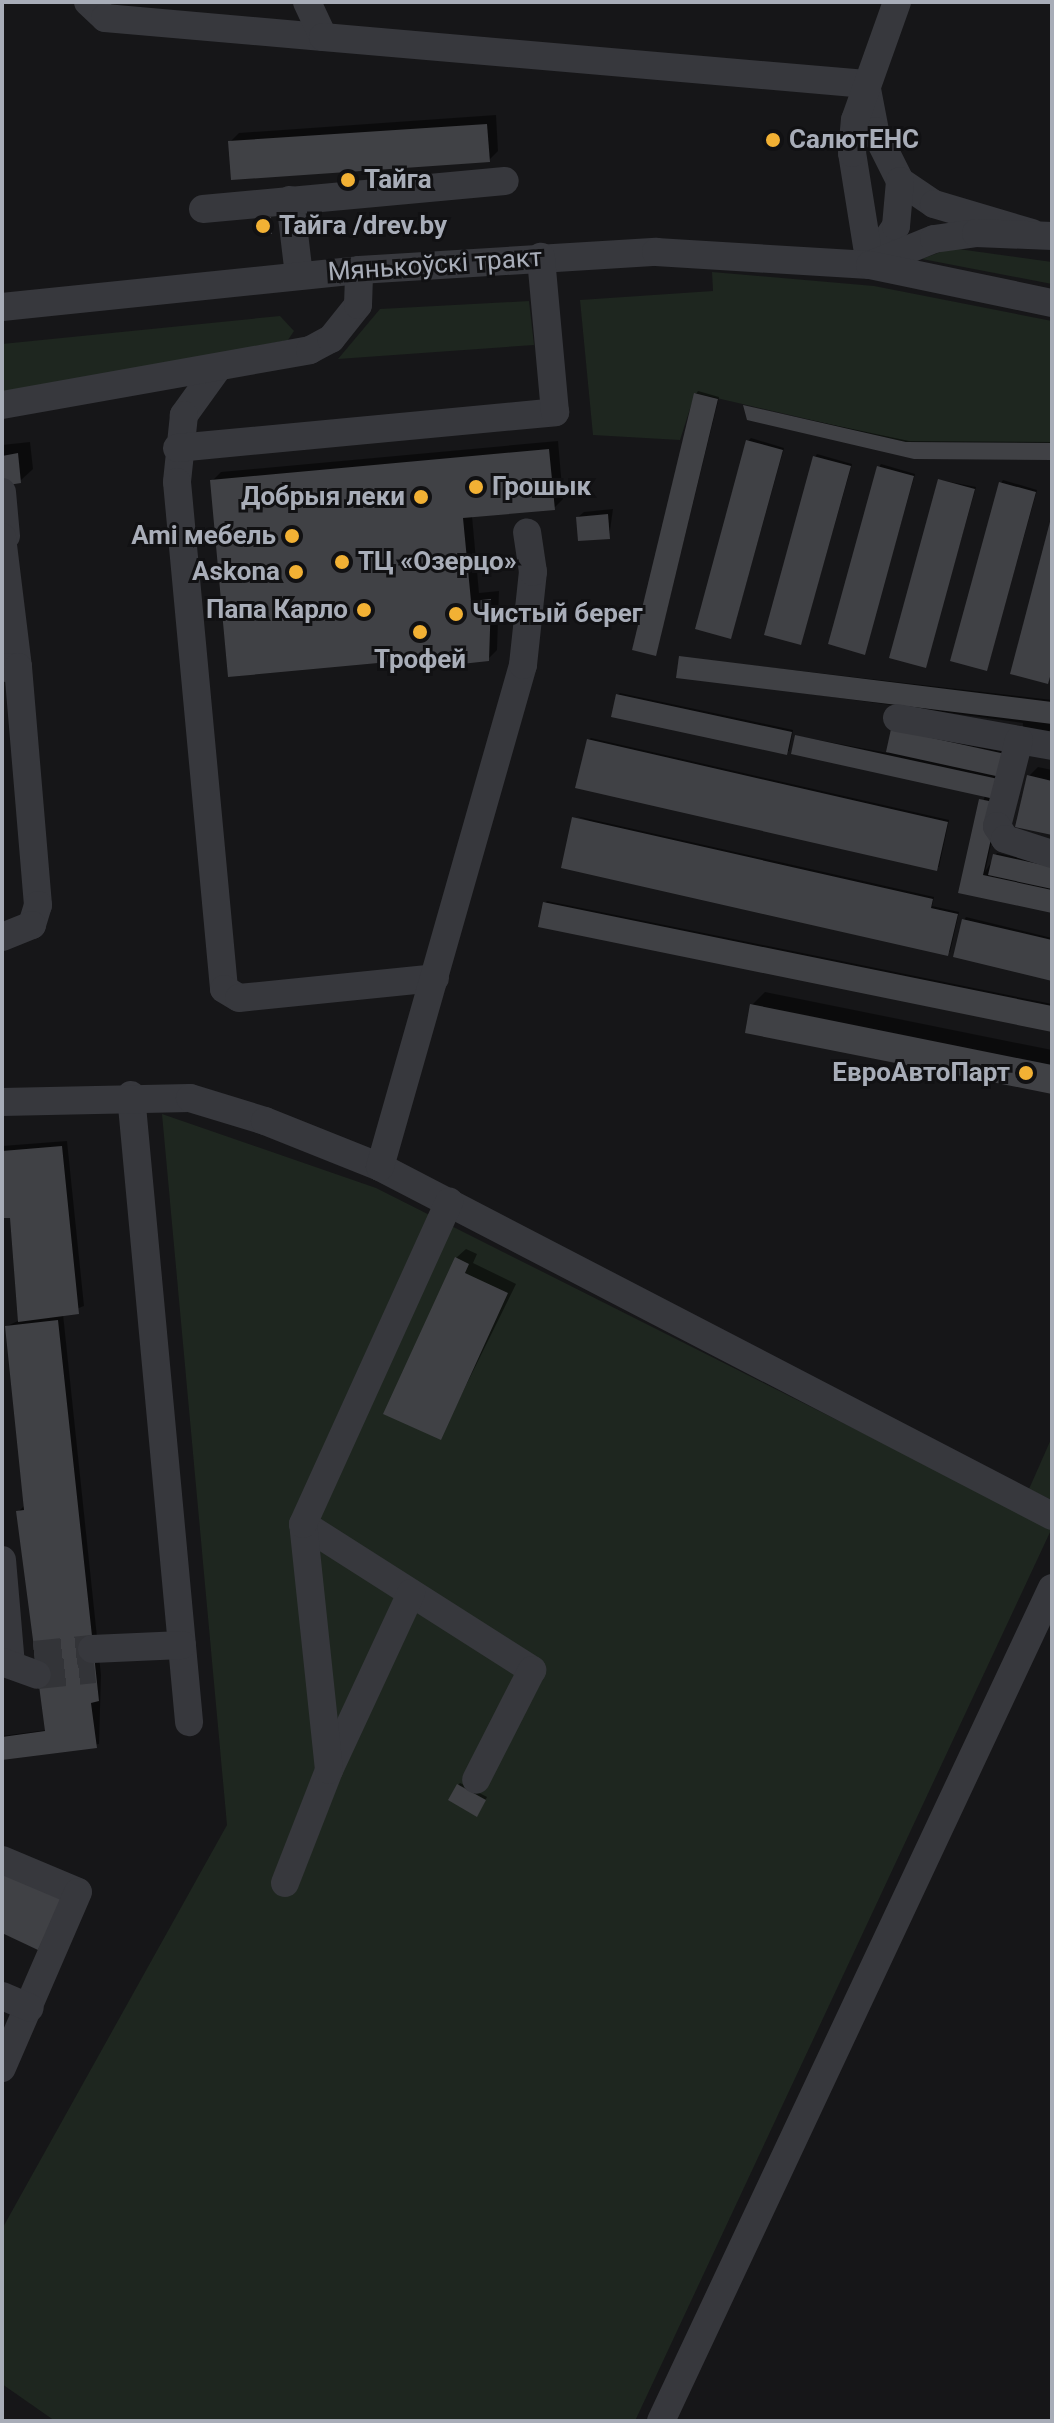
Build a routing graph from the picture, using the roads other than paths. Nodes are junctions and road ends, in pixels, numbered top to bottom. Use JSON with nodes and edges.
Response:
{"nodes":[{"id":1,"x":88,"y":2,"type":"edge"},
{"id":2,"x":307,"y":2,"type":"edge"},
{"id":3,"x":897,"y":2,"type":"edge"},
{"id":4,"x":323,"y":37,"type":"junction"},
{"id":5,"x":866,"y":84,"type":"junction"},
{"id":6,"x":505,"y":181,"type":"dead end"},
{"id":7,"x":900,"y":181,"type":"junction"},
{"id":8,"x":290,"y":200,"type":"junction"},
{"id":9,"x":203,"y":209,"type":"dead end"},
{"id":10,"x":1042,"y":235,"type":"edge"},
{"id":11,"x":541,"y":257,"type":"junction"},
{"id":12,"x":870,"y":265,"type":"junction"},
{"id":13,"x":359,"y":270,"type":"junction"},
{"id":14,"x":299,"y":275,"type":"junction"},
{"id":15,"x":1052,"y":303,"type":"edge"},
{"id":16,"x":2,"y":307,"type":"edge"},
{"id":17,"x":217,"y":369,"type":"junction"},
{"id":18,"x":2,"y":405,"type":"edge"},
{"id":19,"x":177,"y":448,"type":"junction"},
{"id":20,"x":2,"y":492,"type":"edge"},
{"id":21,"x":527,"y":532,"type":"dead end"},
{"id":22,"x":4,"y":537,"type":"edge"},
{"id":23,"x":10,"y":668,"type":"edge"},
{"id":24,"x":897,"y":718,"type":"dead end"},
{"id":25,"x":1019,"y":740,"type":"junction"},
{"id":26,"x":1052,"y":746,"type":"edge"},
{"id":27,"x":1052,"y":854,"type":"edge"},
{"id":28,"x":2,"y":937,"type":"edge"},
{"id":29,"x":435,"y":978,"type":"junction"},
{"id":30,"x":131,"y":1095,"type":"junction"},
{"id":31,"x":2,"y":1102,"type":"edge"},
{"id":32,"x":380,"y":1167,"type":"junction"},
{"id":33,"x":449,"y":1202,"type":"junction"},
{"id":34,"x":1052,"y":1516,"type":"edge"},
{"id":35,"x":303,"y":1524,"type":"junction"},
{"id":36,"x":2,"y":1560,"type":"edge"},
{"id":37,"x":1052,"y":1588,"type":"edge"},
{"id":38,"x":411,"y":1593,"type":"junction"},
{"id":39,"x":182,"y":1645,"type":"junction"},
{"id":40,"x":93,"y":1659,"type":"tunnel mouth"},
{"id":41,"x":21,"y":1664,"type":"edge"},
{"id":42,"x":189,"y":1722,"type":"dead end"},
{"id":43,"x":329,"y":1770,"type":"junction"},
{"id":44,"x":476,"y":1780,"type":"dead end"},
{"id":45,"x":2,"y":1860,"type":"edge"},
{"id":46,"x":285,"y":1883,"type":"dead end"},
{"id":47,"x":2,"y":1996,"type":"edge"},
{"id":48,"x":30,"y":2008,"type":"junction"},
{"id":49,"x":4,"y":2059,"type":"edge"},
{"id":50,"x":661,"y":2421,"type":"edge"}],
"edges":[{"from":1,"to":4,"type":"street"},
{"from":2,"to":4,"type":"street"},
{"from":3,"to":5,"type":"street"},
{"from":4,"to":5,"type":"street"},
{"from":5,"to":7,"type":"street"},
{"from":5,"to":12,"type":"street"},
{"from":6,"to":8,"type":"street"},
{"from":7,"to":10,"type":"street"},
{"from":7,"to":12,"type":"street"},
{"from":8,"to":9,"type":"street"},
{"from":8,"to":14,"type":"street"},
{"from":10,"to":12,"type":"street","name":"Мянькоўскі тракт"},
{"from":11,"to":12,"type":"street","name":"Мянькоўскі тракт"},
{"from":11,"to":13,"type":"street","name":"Мянькоўскі тракт"},
{"from":11,"to":19,"type":"street"},
{"from":12,"to":15,"type":"street","name":"Мянькоўскі тракт"},
{"from":13,"to":14,"type":"street","name":"Мянькоўскі тракт"},
{"from":13,"to":17,"type":"street"},
{"from":14,"to":16,"type":"street","name":"Мянькоўскі тракт"},
{"from":17,"to":18,"type":"street"},
{"from":17,"to":19,"type":"street"},
{"from":19,"to":29,"type":"street"},
{"from":20,"to":22,"type":"street"},
{"from":21,"to":29,"type":"street"},
{"from":22,"to":23,"type":"street"},
{"from":23,"to":28,"type":"street"},
{"from":24,"to":25,"type":"street"},
{"from":25,"to":26,"type":"street"},
{"from":25,"to":27,"type":"street"},
{"from":29,"to":32,"type":"street"},
{"from":30,"to":31,"type":"street"},
{"from":30,"to":32,"type":"street"},
{"from":30,"to":39,"type":"street"},
{"from":32,"to":33,"type":"street"},
{"from":33,"to":34,"type":"street"},
{"from":33,"to":35,"type":"street"},
{"from":35,"to":38,"type":"street"},
{"from":35,"to":43,"type":"street"},
{"from":36,"to":41,"type":"street"},
{"from":37,"to":50,"type":"street"},
{"from":38,"to":43,"type":"street"},
{"from":38,"to":44,"type":"street"},
{"from":39,"to":40,"type":"street"},
{"from":39,"to":42,"type":"street"},
{"from":43,"to":46,"type":"street"},
{"from":45,"to":48,"type":"street"},
{"from":47,"to":48,"type":"street"},
{"from":48,"to":49,"type":"street"}]}
